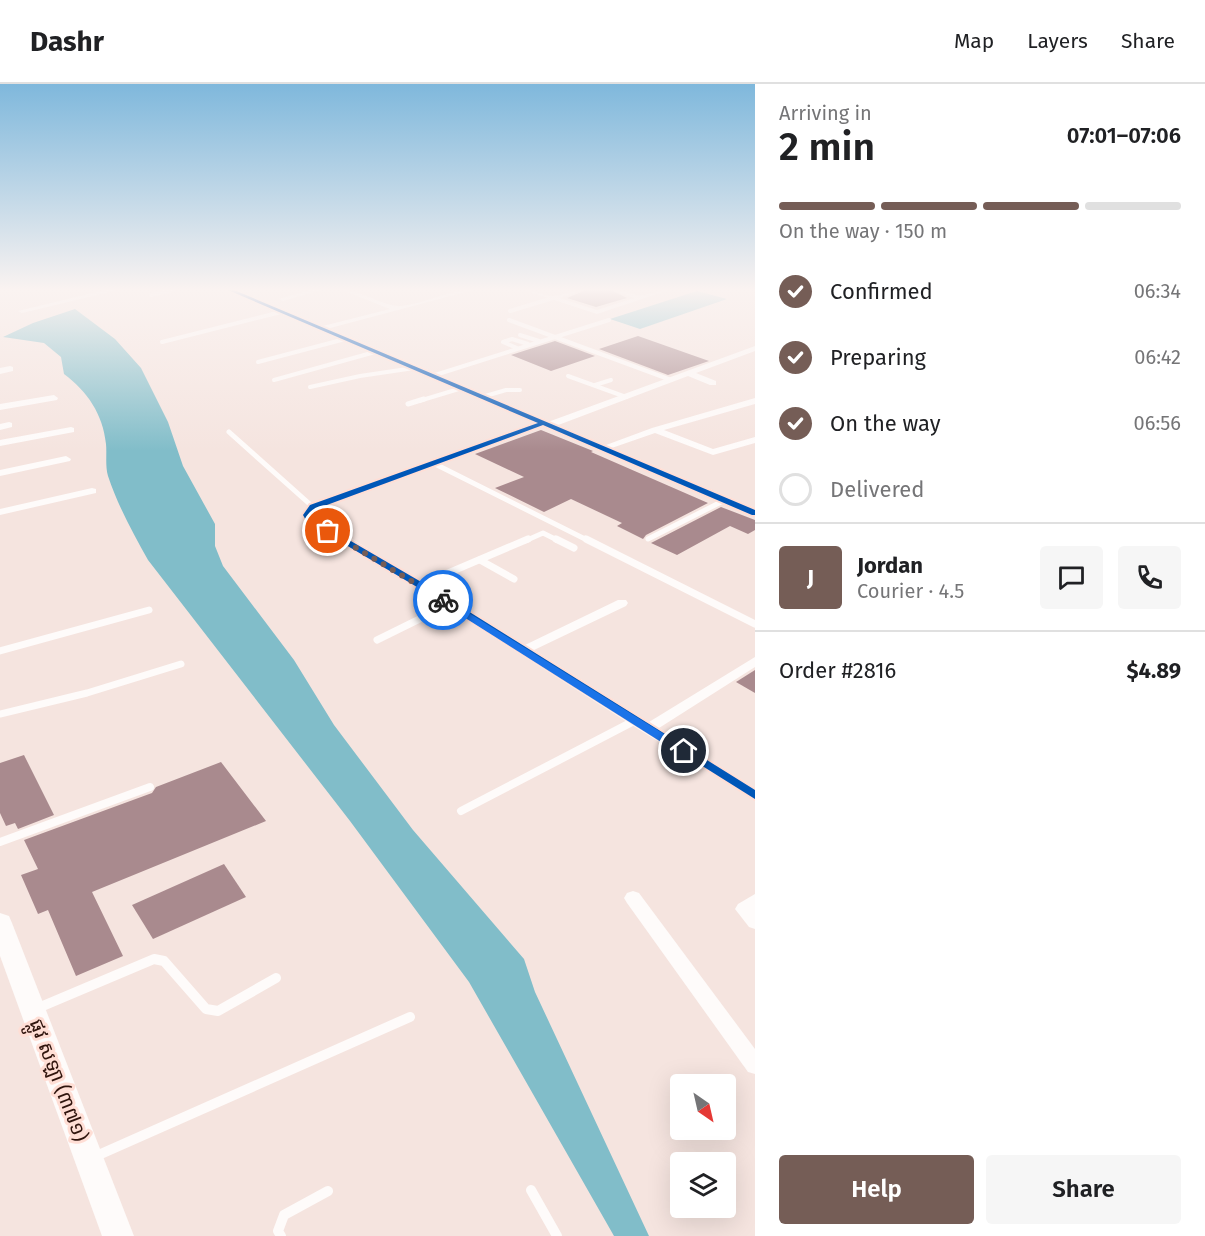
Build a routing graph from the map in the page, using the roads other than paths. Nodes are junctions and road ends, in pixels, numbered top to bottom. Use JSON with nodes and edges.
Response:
{"nodes":[{"id":1,"x":328,"y":344,"type":"edge"},
{"id":2,"x":357,"y":344,"type":"edge"},
{"id":3,"x":507,"y":344,"type":"edge"},
{"id":4,"x":526,"y":344,"type":"edge"},
{"id":5,"x":532,"y":344,"type":"edge"},
{"id":6,"x":574,"y":344,"type":"edge"},
{"id":7,"x":529,"y":345,"type":"junction"},
{"id":8,"x":517,"y":348,"type":"junction"},
{"id":9,"x":755,"y":348,"type":"edge"},
{"id":10,"x":375,"y":351,"type":"junction"},
{"id":11,"x":258,"y":363,"type":"dead end"},
{"id":12,"x":414,"y":368,"type":"junction"},
{"id":13,"x":10,"y":369,"type":"dead end"},
{"id":14,"x":0,"y":371,"type":"edge"},
{"id":15,"x":690,"y":374,"type":"junction"},
{"id":16,"x":432,"y":376,"type":"junction"},
{"id":17,"x":568,"y":376,"type":"dead end"},
{"id":18,"x":274,"y":380,"type":"dead end"},
{"id":19,"x":611,"y":380,"type":"dead end"},
{"id":20,"x":671,"y":380,"type":"junction"},
{"id":21,"x":713,"y":383,"type":"dead end"},
{"id":22,"x":595,"y":386,"type":"junction"},
{"id":23,"x":310,"y":387,"type":"dead end"},
{"id":24,"x":462,"y":388,"type":"junction"},
{"id":25,"x":520,"y":390,"type":"dead end"},
{"id":26,"x":482,"y":397,"type":"junction"},
{"id":27,"x":626,"y":397,"type":"junction"},
{"id":28,"x":54,"y":398,"type":"dead end"},
{"id":29,"x":755,"y":401,"type":"edge"},
{"id":30,"x":408,"y":404,"type":"dead end"},
{"id":31,"x":0,"y":407,"type":"edge"},
{"id":32,"x":547,"y":424,"type":"junction"},
{"id":33,"x":71,"y":430,"type":"dead end"},
{"id":34,"x":655,"y":430,"type":"junction"},
{"id":35,"x":229,"y":432,"type":"dead end"},
{"id":36,"x":755,"y":440,"type":"edge"},
{"id":37,"x":0,"y":443,"type":"edge"},
{"id":38,"x":603,"y":448,"type":"junction"},
{"id":39,"x":66,"y":459,"type":"dead end"},
{"id":40,"x":433,"y":463,"type":"junction"},
{"id":41,"x":0,"y":473,"type":"edge"},
{"id":42,"x":92,"y":491,"type":"dead end"},
{"id":43,"x":725,"y":500,"type":"junction"},
{"id":44,"x":313,"y":507,"type":"junction"},
{"id":45,"x":0,"y":512,"type":"edge"},
{"id":46,"x":755,"y":513,"type":"edge"},
{"id":47,"x":648,"y":539,"type":"dead end"},
{"id":48,"x":574,"y":548,"type":"dead end"},
{"id":49,"x":480,"y":560,"type":"junction"},
{"id":50,"x":514,"y":579,"type":"dead end"},
{"id":51,"x":420,"y":585,"type":"junction"},
{"id":52,"x":622,"y":603,"type":"dead end"},
{"id":53,"x":450,"y":604,"type":"junction"},
{"id":54,"x":148,"y":610,"type":"dead end"},
{"id":55,"x":755,"y":624,"type":"edge"},
{"id":56,"x":378,"y":640,"type":"dead end"},
{"id":57,"x":524,"y":650,"type":"junction"},
{"id":58,"x":0,"y":651,"type":"edge"},
{"id":59,"x":755,"y":661,"type":"edge"},
{"id":60,"x":181,"y":664,"type":"dead end"},
{"id":61,"x":0,"y":714,"type":"edge"},
{"id":62,"x":634,"y":721,"type":"junction"},
{"id":63,"x":648,"y":729,"type":"junction"},
{"id":64,"x":150,"y":786,"type":"dead end"},
{"id":65,"x":755,"y":795,"type":"edge"},
{"id":66,"x":461,"y":811,"type":"dead end"},
{"id":67,"x":0,"y":842,"type":"edge"},
{"id":68,"x":633,"y":898,"type":"dead end"},
{"id":69,"x":755,"y":901,"type":"edge"},
{"id":70,"x":755,"y":922,"type":"edge"},
{"id":71,"x":0,"y":923,"type":"edge"},
{"id":72,"x":276,"y":978,"type":"dead end"},
{"id":73,"x":33,"y":1010,"type":"junction"},
{"id":74,"x":410,"y":1017,"type":"dead end"},
{"id":75,"x":753,"y":1060,"type":"edge"},
{"id":76,"x":89,"y":1159,"type":"junction"},
{"id":77,"x":531,"y":1190,"type":"dead end"},
{"id":78,"x":328,"y":1191,"type":"dead end"},
{"id":79,"x":118,"y":1236,"type":"edge"},
{"id":80,"x":281,"y":1236,"type":"edge"},
{"id":81,"x":557,"y":1236,"type":"edge"}],
"edges":[{"from":1,"to":11,"type":"lane"},
{"from":2,"to":10,"type":"street"},
{"from":3,"to":8,"type":"lane"},
{"from":4,"to":7,"type":"lane"},
{"from":5,"to":7,"type":"lane"},
{"from":6,"to":20,"type":"lane"},
{"from":7,"to":8,"type":"lane"},
{"from":8,"to":16,"type":"lane"},
{"from":9,"to":15,"type":"street"},
{"from":10,"to":12,"type":"street"},
{"from":10,"to":18,"type":"lane"},
{"from":12,"to":16,"type":"street"},
{"from":12,"to":23,"type":"lane"},
{"from":13,"to":14,"type":"street"},
{"from":15,"to":20,"type":"street"},
{"from":15,"to":21,"type":"street"},
{"from":16,"to":24,"type":"street"},
{"from":17,"to":22,"type":"lane"},
{"from":19,"to":22,"type":"lane"},
{"from":20,"to":27,"type":"street"},
{"from":22,"to":27,"type":"lane"},
{"from":24,"to":26,"type":"street"},
{"from":24,"to":30,"type":"lane"},
{"from":25,"to":26,"type":"lane"},
{"from":26,"to":32,"type":"street"},
{"from":27,"to":32,"type":"street"},
{"from":28,"to":31,"type":"street"},
{"from":29,"to":34,"type":"street"},
{"from":32,"to":38,"type":"street"},
{"from":32,"to":40,"type":"street"},
{"from":33,"to":37,"type":"street"},
{"from":34,"to":36,"type":"street"},
{"from":34,"to":38,"type":"street"},
{"from":35,"to":44,"type":"lane"},
{"from":38,"to":43,"type":"street"},
{"from":39,"to":41,"type":"street"},
{"from":40,"to":44,"type":"street"},
{"from":40,"to":55,"type":"lane"},
{"from":42,"to":45,"type":"street"},
{"from":43,"to":46,"type":"street"},
{"from":43,"to":47,"type":"lane"},
{"from":44,"to":51,"type":"street"},
{"from":48,"to":49,"type":"lane"},
{"from":49,"to":50,"type":"lane"},
{"from":49,"to":51,"type":"lane"},
{"from":51,"to":53,"type":"street"},
{"from":52,"to":57,"type":"street"},
{"from":53,"to":56,"type":"lane"},
{"from":53,"to":57,"type":"street"},
{"from":54,"to":58,"type":"lane"},
{"from":57,"to":62,"type":"street"},
{"from":59,"to":63,"type":"street"},
{"from":60,"to":61,"type":"lane"},
{"from":62,"to":63,"type":"street"},
{"from":62,"to":66,"type":"lane"},
{"from":63,"to":65,"type":"street"},
{"from":64,"to":67,"type":"lane"},
{"from":68,"to":75,"type":"street"},
{"from":69,"to":70,"type":"street"},
{"from":71,"to":73,"type":"street","name":"ផ្លូវ សឡា (៣៧១)"},
{"from":72,"to":73,"type":"lane"},
{"from":73,"to":76,"type":"street","name":"ផ្លូវ សឡា (៣៧១)"},
{"from":74,"to":76,"type":"lane"},
{"from":76,"to":79,"type":"street","name":"ផ្លូវ សឡា (៣៧១)"},
{"from":77,"to":81,"type":"lane"},
{"from":78,"to":80,"type":"lane"}]}
